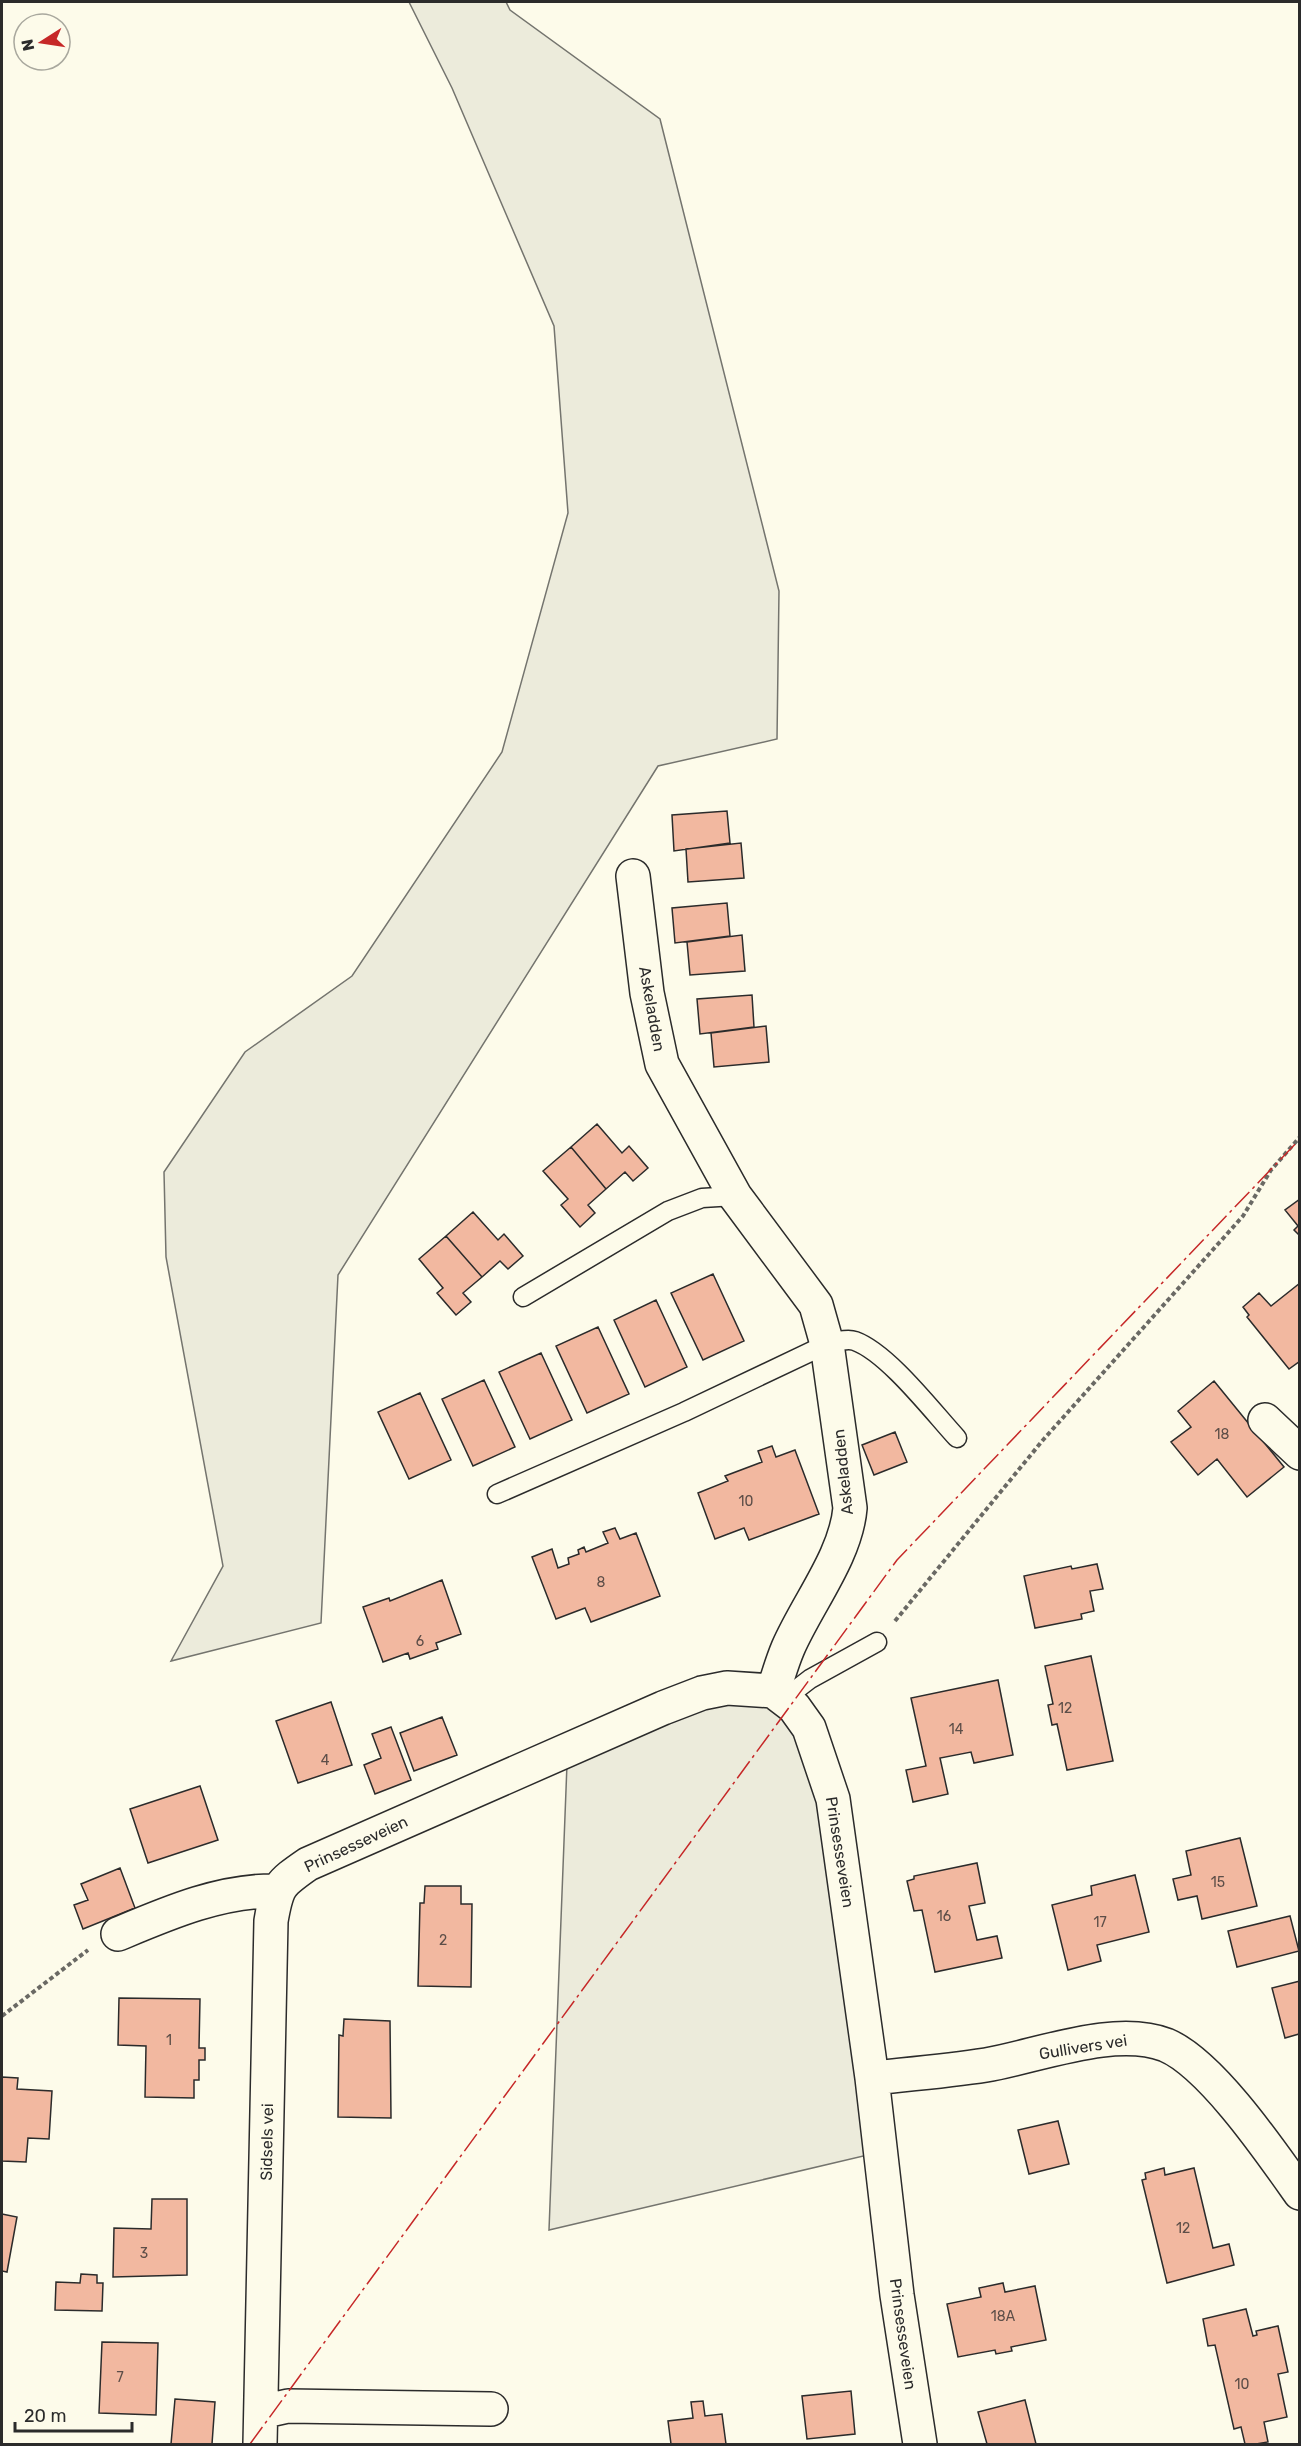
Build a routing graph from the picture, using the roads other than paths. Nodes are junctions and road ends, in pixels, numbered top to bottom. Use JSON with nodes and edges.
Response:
{"nodes":[{"id":1,"x":633,"y":876,"type":"dead end"},
{"id":2,"x":735,"y":1196,"type":"junction"},
{"id":3,"x":523,"y":1297,"type":"dead end"},
{"id":4,"x":827,"y":1344,"type":"junction"},
{"id":5,"x":1265,"y":1420,"type":"dead end"},
{"id":6,"x":957,"y":1438,"type":"dead end"},
{"id":7,"x":1299,"y":1453,"type":"edge"},
{"id":8,"x":497,"y":1494,"type":"dead end"},
{"id":9,"x":877,"y":1642,"type":"road end"},
{"id":10,"x":778,"y":1695,"type":"junction"},
{"id":11,"x":282,"y":1884,"type":"junction"},
{"id":12,"x":118,"y":1934,"type":"road end"},
{"id":13,"x":872,"y":2078,"type":"junction"},
{"id":14,"x":1299,"y":2193,"type":"edge"},
{"id":15,"x":491,"y":2409,"type":"dead end"},
{"id":16,"x":261,"y":2412,"type":"junction"},
{"id":17,"x":260,"y":2445,"type":"edge"},
{"id":18,"x":920,"y":2445,"type":"edge"}],
"edges":[{"from":1,"to":2,"type":"street","name":"Askeladden"},
{"from":2,"to":3,"type":"lane"},
{"from":2,"to":4,"type":"street","name":"Askeladden"},
{"from":4,"to":6,"type":"lane"},
{"from":4,"to":8,"type":"lane"},
{"from":4,"to":10,"type":"street","name":"Askeladden"},
{"from":5,"to":7,"type":"street"},
{"from":9,"to":10,"type":"lane"},
{"from":10,"to":11,"type":"street","name":"Prinsesseveien"},
{"from":10,"to":13,"type":"street","name":"Prinsesseveien"},
{"from":11,"to":12,"type":"street","name":"Prinsesseveien"},
{"from":11,"to":16,"type":"street","name":"Sidsels vei"},
{"from":13,"to":14,"type":"street","name":"Gullivers vei"},
{"from":13,"to":18,"type":"street","name":"Prinsesseveien"},
{"from":15,"to":16,"type":"street"},
{"from":16,"to":17,"type":"street","name":"Sidsels vei"}]}
